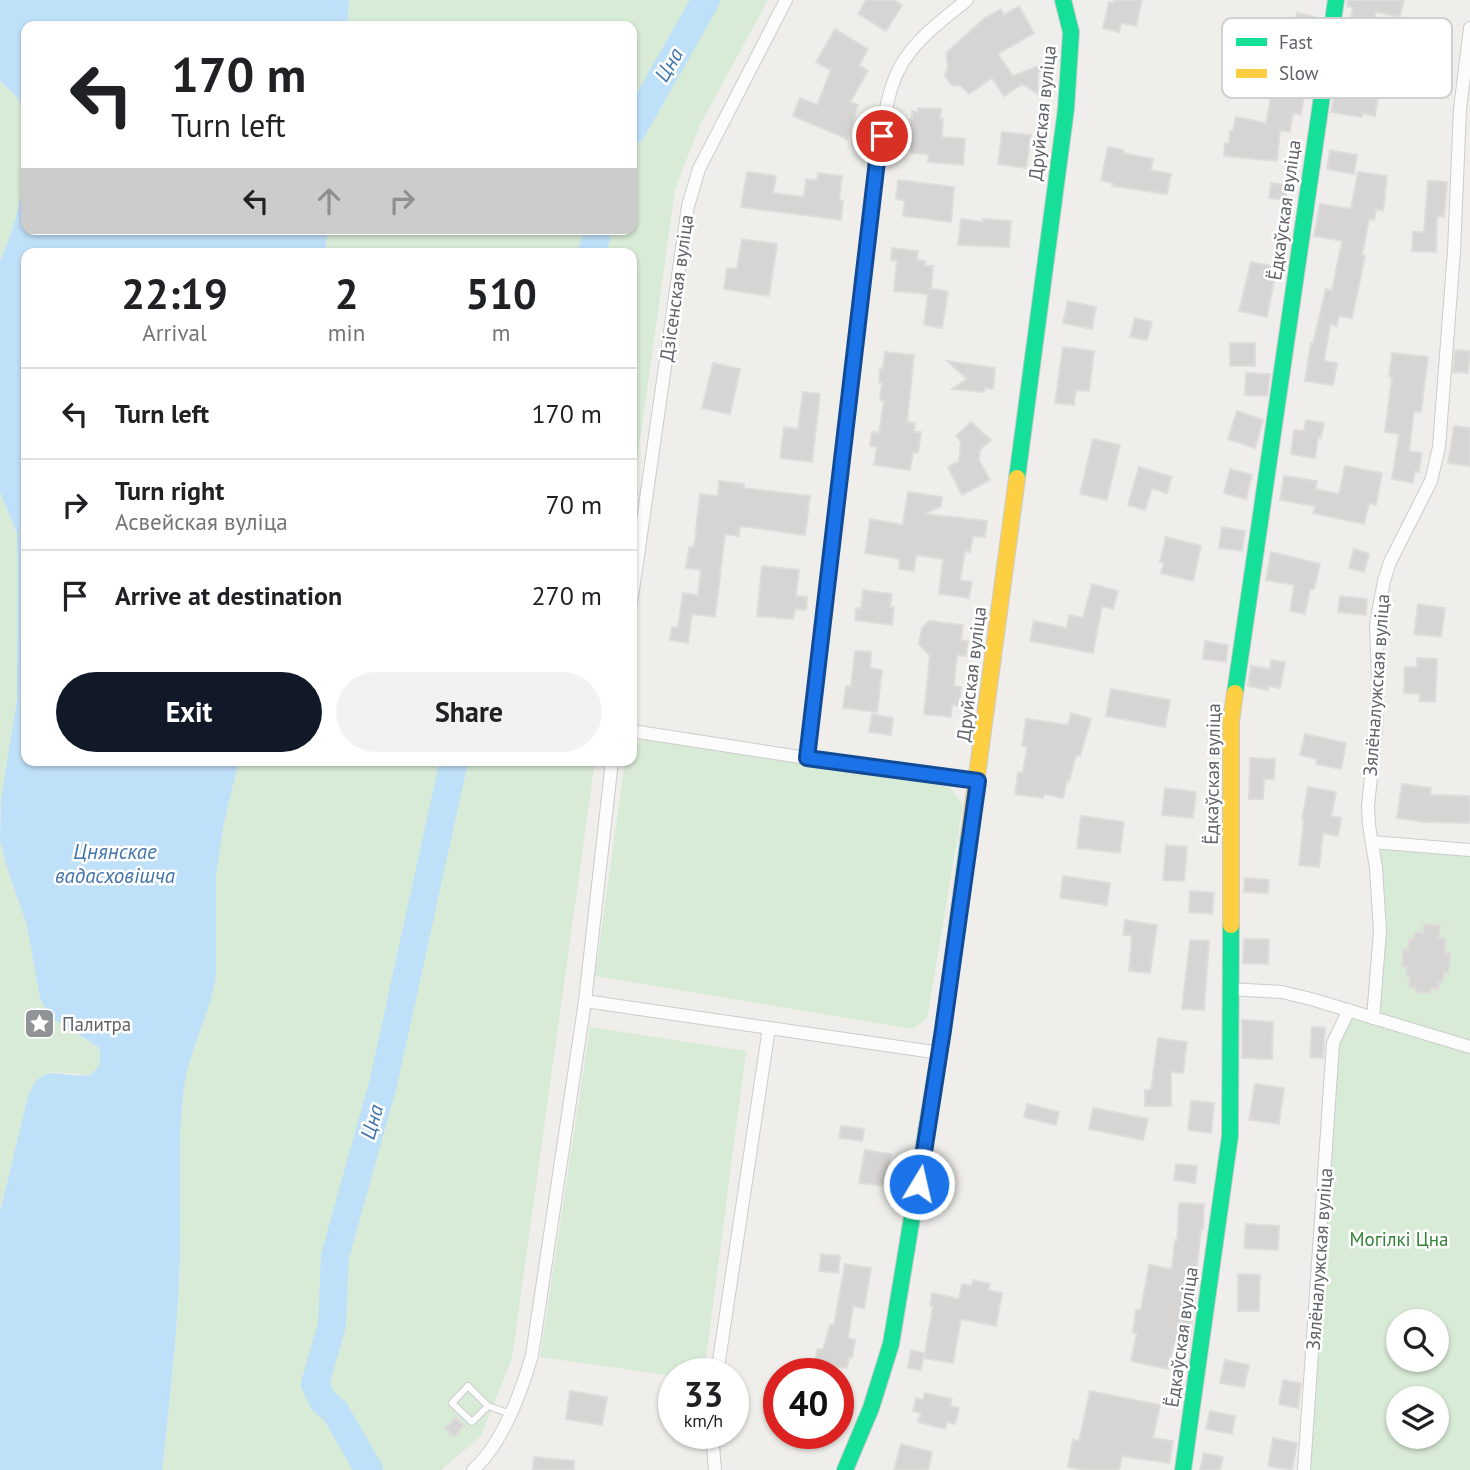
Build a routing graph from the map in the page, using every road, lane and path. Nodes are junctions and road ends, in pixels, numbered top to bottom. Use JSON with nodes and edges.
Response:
{"nodes":[{"id":1,"x":786,"y":0,"type":"edge"},
{"id":2,"x":967,"y":0,"type":"edge"},
{"id":3,"x":1063,"y":0,"type":"edge"},
{"id":4,"x":1336,"y":0,"type":"edge"},
{"id":5,"x":1333,"y":18,"type":"edge"},
{"id":6,"x":1470,"y":28,"type":"edge"},
{"id":7,"x":1322,"y":98,"type":"edge"},
{"id":8,"x":637,"y":563,"type":"edge"},
{"id":9,"x":637,"y":731,"type":"edge"},
{"id":10,"x":807,"y":758,"type":"junction"},
{"id":11,"x":611,"y":766,"type":"edge"},
{"id":12,"x":978,"y":781,"type":"junction"},
{"id":13,"x":1372,"y":842,"type":"junction"},
{"id":14,"x":1470,"y":850,"type":"edge"},
{"id":15,"x":1230,"y":989,"type":"junction"},
{"id":16,"x":585,"y":1001,"type":"junction"},
{"id":17,"x":1349,"y":1010,"type":"junction"},
{"id":18,"x":1373,"y":1018,"type":"junction"},
{"id":19,"x":769,"y":1028,"type":"junction"},
{"id":20,"x":1470,"y":1047,"type":"edge"},
{"id":21,"x":940,"y":1053,"type":"junction"},
{"id":22,"x":719,"y":1358,"type":"edge"},
{"id":23,"x":488,"y":1406,"type":"junction"},
{"id":24,"x":511,"y":1414,"type":"junction"},
{"id":25,"x":713,"y":1449,"type":"edge"},
{"id":26,"x":478,"y":1468,"type":"edge"},
{"id":27,"x":715,"y":1470,"type":"edge"},
{"id":28,"x":845,"y":1470,"type":"edge"},
{"id":29,"x":1183,"y":1470,"type":"edge"},
{"id":30,"x":1304,"y":1470,"type":"edge"}],
"edges":[{"from":1,"to":8,"type":"street","name":"Дзісенская вуліца"},
{"from":2,"to":10,"type":"street"},
{"from":3,"to":12,"type":"street","name":"Друйская вуліца"},
{"from":4,"to":5,"type":"street","name":"Ёдкаўская вуліца"},
{"from":6,"to":13,"type":"street","name":"Зялёналужская вуліца"},
{"from":7,"to":15,"type":"street","name":"Ёдкаўская вуліца"},
{"from":9,"to":10,"type":"street"},
{"from":10,"to":12,"type":"street"},
{"from":11,"to":16,"type":"street"},
{"from":12,"to":21,"type":"street","name":"Друйская вуліца"},
{"from":13,"to":14,"type":"street"},
{"from":13,"to":18,"type":"street","name":"Зялёналужская вуліца"},
{"from":15,"to":17,"type":"street"},
{"from":15,"to":29,"type":"street","name":"Ёдкаўская вуліца"},
{"from":16,"to":19,"type":"street"},
{"from":16,"to":24,"type":"street"},
{"from":17,"to":18,"type":"street"},
{"from":17,"to":30,"type":"street","name":"Зялёналужская вуліца"},
{"from":18,"to":20,"type":"street"},
{"from":19,"to":21,"type":"street"},
{"from":19,"to":22,"type":"street"},
{"from":21,"to":28,"type":"street","name":"Друйская вуліца"},
{"from":23,"to":23,"type":"lane"},
{"from":23,"to":24,"type":"lane"},
{"from":24,"to":26,"type":"street"},
{"from":25,"to":27,"type":"street"}]}
